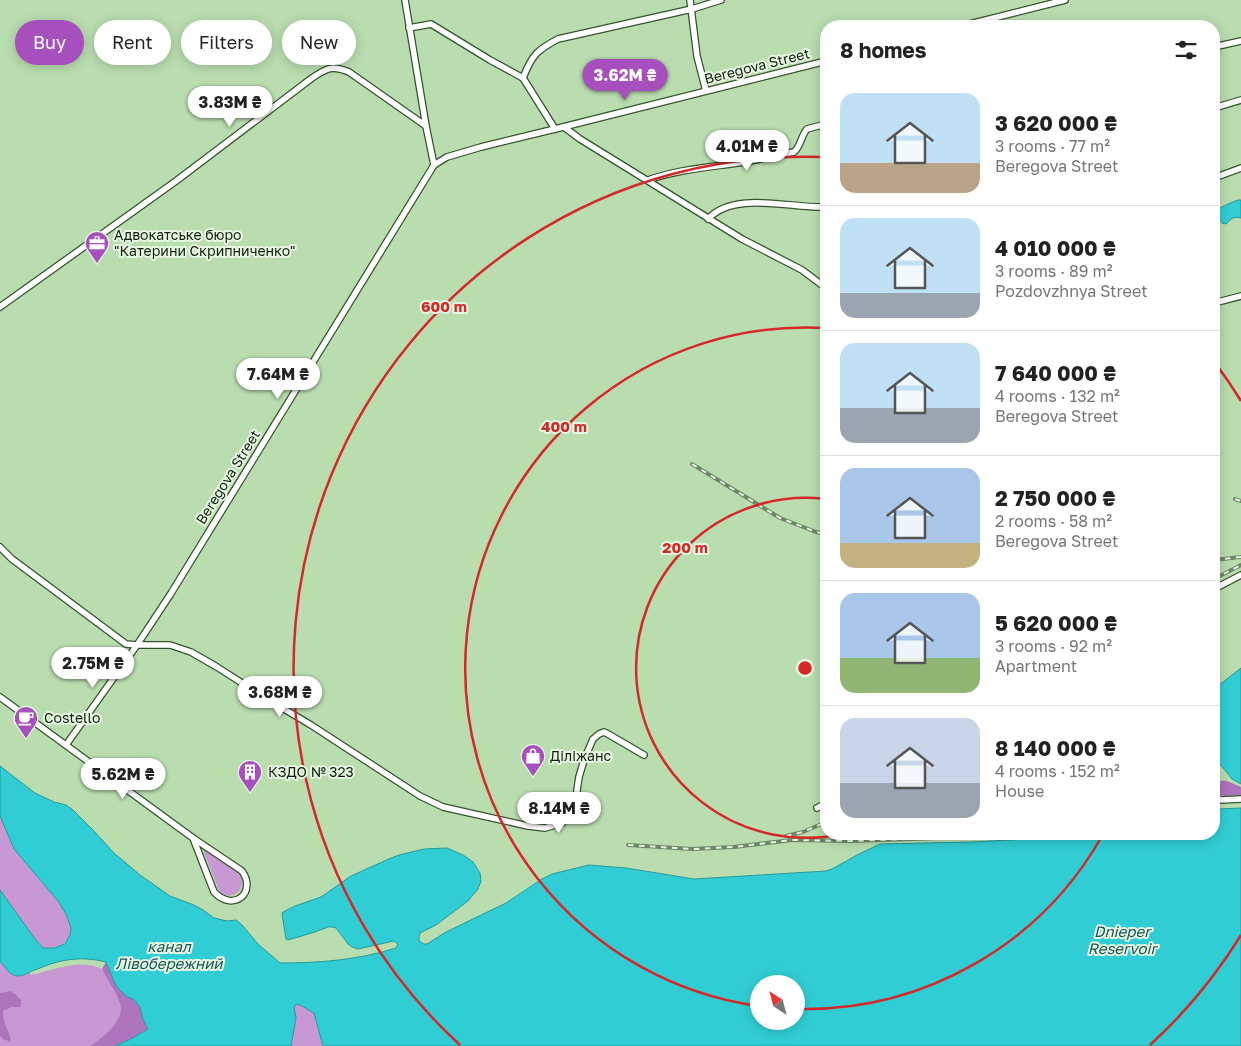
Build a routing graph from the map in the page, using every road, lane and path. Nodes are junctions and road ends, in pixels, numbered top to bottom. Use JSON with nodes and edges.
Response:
{"nodes":[{"id":1,"x":405,"y":0,"type":"edge"},
{"id":2,"x":690,"y":0,"type":"edge"},
{"id":3,"x":721,"y":0,"type":"edge"},
{"id":4,"x":1066,"y":0,"type":"edge"},
{"id":5,"x":692,"y":9,"type":"junction"},
{"id":6,"x":986,"y":20,"type":"edge"},
{"id":7,"x":410,"y":28,"type":"junction"},
{"id":8,"x":1241,"y":41,"type":"edge"},
{"id":9,"x":1220,"y":46,"type":"edge"},
{"id":10,"x":820,"y":62,"type":"edge"},
{"id":11,"x":523,"y":78,"type":"junction"},
{"id":12,"x":706,"y":91,"type":"junction"},
{"id":13,"x":1241,"y":100,"type":"edge"},
{"id":14,"x":1220,"y":106,"type":"edge"},
{"id":15,"x":426,"y":126,"type":"junction"},
{"id":16,"x":820,"y":126,"type":"edge"},
{"id":17,"x":564,"y":127,"type":"junction"},
{"id":18,"x":555,"y":129,"type":"junction"},
{"id":19,"x":434,"y":165,"type":"junction"},
{"id":20,"x":1241,"y":168,"type":"edge"},
{"id":21,"x":1220,"y":176,"type":"edge"},
{"id":22,"x":648,"y":180,"type":"junction"},
{"id":23,"x":820,"y":207,"type":"edge"},
{"id":24,"x":708,"y":219,"type":"junction"},
{"id":25,"x":820,"y":284,"type":"edge"},
{"id":26,"x":1241,"y":296,"type":"edge"},
{"id":27,"x":1220,"y":301,"type":"edge"},
{"id":28,"x":0,"y":307,"type":"edge"},
{"id":29,"x":0,"y":547,"type":"edge"},
{"id":30,"x":1241,"y":575,"type":"edge"},
{"id":31,"x":1220,"y":586,"type":"edge"},
{"id":32,"x":137,"y":645,"type":"junction"},
{"id":33,"x":0,"y":697,"type":"edge"},
{"id":34,"x":66,"y":745,"type":"junction"},
{"id":35,"x":644,"y":755,"type":"dead end"},
{"id":36,"x":1220,"y":799,"type":"edge"},
{"id":37,"x":1241,"y":799,"type":"edge"},
{"id":38,"x":820,"y":806,"type":"edge"},
{"id":39,"x":817,"y":808,"type":"dead end"},
{"id":40,"x":193,"y":838,"type":"junction"}],
"edges":[{"from":1,"to":7,"type":"street"},
{"from":2,"to":5,"type":"street"},
{"from":3,"to":5,"type":"street"},
{"from":4,"to":6,"type":"street"},
{"from":5,"to":11,"type":"street"},
{"from":5,"to":12,"type":"street"},
{"from":7,"to":11,"type":"street"},
{"from":7,"to":15,"type":"street"},
{"from":8,"to":9,"type":"street"},
{"from":10,"to":12,"type":"street","name":"Beregova Street"},
{"from":11,"to":18,"type":"street"},
{"from":12,"to":17,"type":"street","name":"Beregova Street"},
{"from":13,"to":14,"type":"street"},
{"from":15,"to":19,"type":"street"},
{"from":15,"to":28,"type":"street"},
{"from":16,"to":22,"type":"street"},
{"from":17,"to":18,"type":"street","name":"Beregova Street"},
{"from":17,"to":22,"type":"street"},
{"from":18,"to":19,"type":"street","name":"Beregova Street"},
{"from":19,"to":32,"type":"street","name":"Beregova Street"},
{"from":20,"to":21,"type":"street"},
{"from":22,"to":24,"type":"street"},
{"from":23,"to":24,"type":"street"},
{"from":24,"to":25,"type":"street"},
{"from":26,"to":27,"type":"street"},
{"from":29,"to":32,"type":"street"},
{"from":30,"to":31,"type":"street"},
{"from":32,"to":34,"type":"street","name":"Beregova Street"},
{"from":32,"to":35,"type":"street"},
{"from":33,"to":34,"type":"street"},
{"from":34,"to":40,"type":"street"},
{"from":36,"to":37,"type":"street"},
{"from":38,"to":39,"type":"street"},
{"from":40,"to":40,"type":"street"}]}
